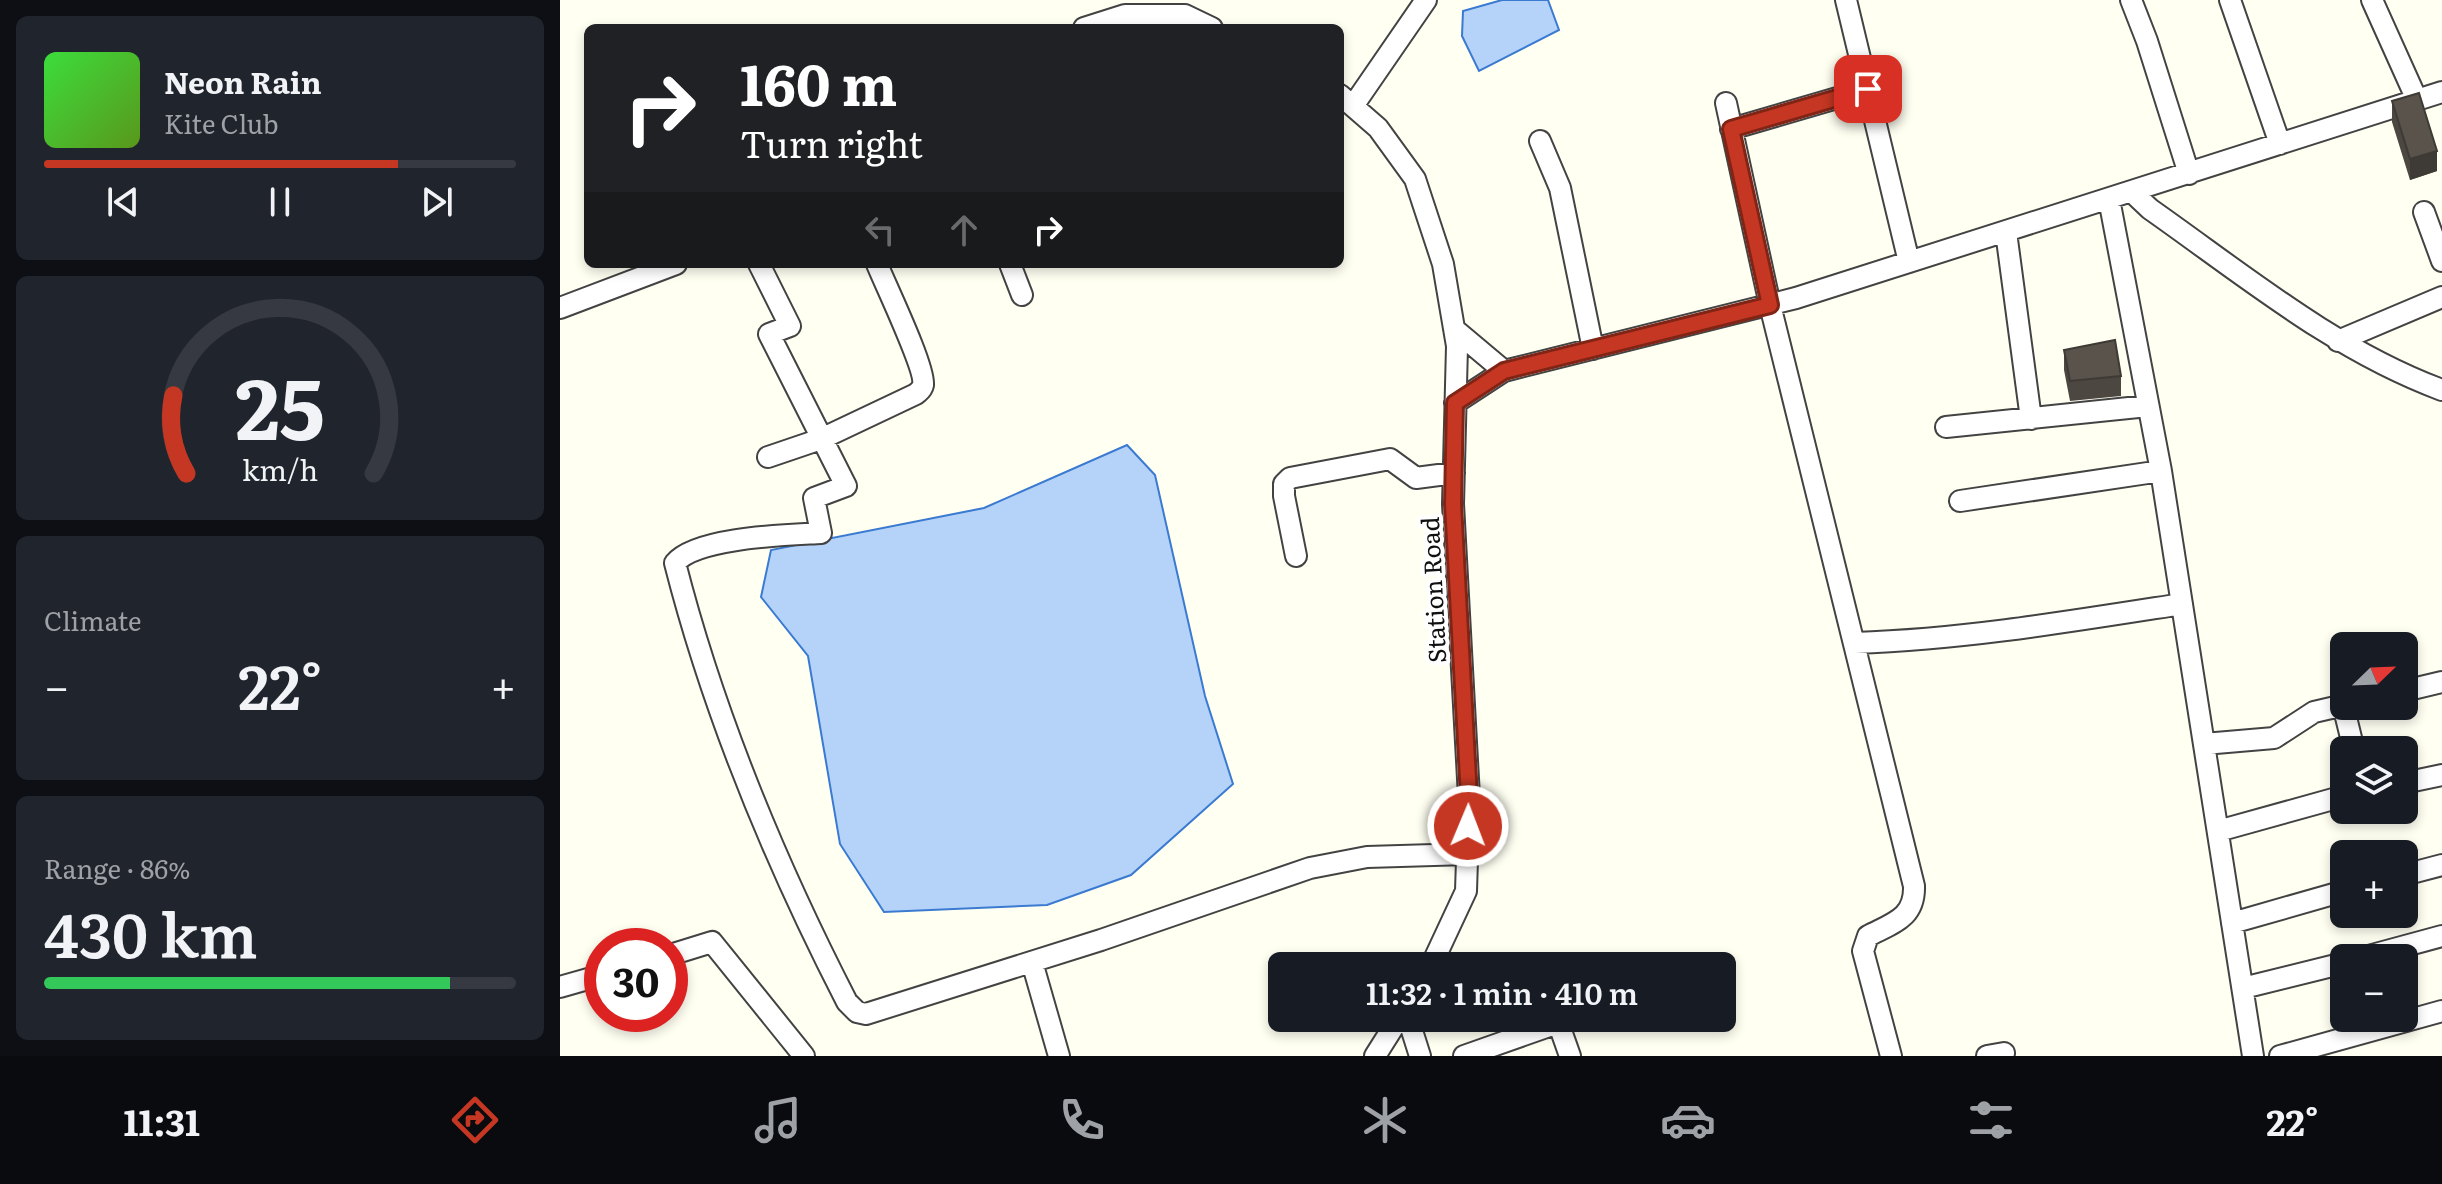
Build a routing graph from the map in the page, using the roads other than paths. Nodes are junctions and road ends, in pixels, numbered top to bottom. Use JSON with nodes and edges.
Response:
{"nodes":[{"id":1,"x":1426,"y":0,"type":"edge"},
{"id":2,"x":1846,"y":0,"type":"edge"},
{"id":3,"x":2131,"y":0,"type":"edge"},
{"id":4,"x":2230,"y":0,"type":"edge"},
{"id":5,"x":2372,"y":0,"type":"edge"},
{"id":6,"x":1183,"y":7,"type":"edge"},
{"id":7,"x":1107,"y":10,"type":"edge"},
{"id":8,"x":1089,"y":24,"type":"edge"},
{"id":9,"x":1206,"y":24,"type":"edge"},
{"id":10,"x":1868,"y":89,"type":"junction"},
{"id":11,"x":2442,"y":92,"type":"edge"},
{"id":12,"x":2417,"y":100,"type":"junction"},
{"id":13,"x":1347,"y":101,"type":"edge"},
{"id":14,"x":1726,"y":103,"type":"dead end"},
{"id":15,"x":1731,"y":129,"type":"junction"},
{"id":16,"x":1540,"y":141,"type":"dead end"},
{"id":17,"x":2280,"y":144,"type":"junction"},
{"id":18,"x":2189,"y":174,"type":"junction"},
{"id":19,"x":2132,"y":192,"type":"junction"},
{"id":20,"x":2109,"y":199,"type":"junction"},
{"id":21,"x":2424,"y":212,"type":"dead end"},
{"id":22,"x":2006,"y":232,"type":"junction"},
{"id":23,"x":2442,"y":261,"type":"edge"},
{"id":24,"x":1909,"y":262,"type":"junction"},
{"id":25,"x":665,"y":268,"type":"edge"},
{"id":26,"x":761,"y":268,"type":"edge"},
{"id":27,"x":879,"y":268,"type":"edge"},
{"id":28,"x":1012,"y":268,"type":"edge"},
{"id":29,"x":1022,"y":295,"type":"dead end"},
{"id":30,"x":2442,"y":297,"type":"edge"},
{"id":31,"x":1770,"y":305,"type":"junction"},
{"id":32,"x":560,"y":308,"type":"edge"},
{"id":33,"x":1454,"y":329,"type":"junction"},
{"id":34,"x":2338,"y":341,"type":"junction"},
{"id":35,"x":1593,"y":349,"type":"junction"},
{"id":36,"x":1504,"y":371,"type":"junction"},
{"id":37,"x":2442,"y":390,"type":"edge"},
{"id":38,"x":1455,"y":403,"type":"junction"},
{"id":39,"x":2148,"y":406,"type":"junction"},
{"id":40,"x":2031,"y":419,"type":"junction"},
{"id":41,"x":1946,"y":427,"type":"dead end"},
{"id":42,"x":821,"y":439,"type":"junction"},
{"id":43,"x":768,"y":457,"type":"dead end"},
{"id":44,"x":2161,"y":471,"type":"junction"},
{"id":45,"x":1454,"y":473,"type":"junction"},
{"id":46,"x":1960,"y":501,"type":"dead end"},
{"id":47,"x":1296,"y":556,"type":"dead end"},
{"id":48,"x":2182,"y":604,"type":"junction"},
{"id":49,"x":1855,"y":643,"type":"junction"},
{"id":50,"x":2442,"y":682,"type":"edge"},
{"id":51,"x":2418,"y":688,"type":"edge"},
{"id":52,"x":2330,"y":708,"type":"edge"},
{"id":53,"x":2204,"y":744,"type":"junction"},
{"id":54,"x":2442,"y":775,"type":"edge"},
{"id":55,"x":2418,"y":780,"type":"edge"},
{"id":56,"x":2330,"y":800,"type":"edge"},
{"id":57,"x":2218,"y":831,"type":"junction"},
{"id":58,"x":1467,"y":854,"type":"junction"},
{"id":59,"x":2442,"y":865,"type":"edge"},
{"id":60,"x":2418,"y":871,"type":"edge"},
{"id":61,"x":2330,"y":895,"type":"edge"},
{"id":62,"x":2232,"y":923,"type":"junction"},
{"id":63,"x":2442,"y":936,"type":"edge"},
{"id":64,"x":2413,"y":944,"type":"edge"},
{"id":65,"x":688,"y":949,"type":"edge"},
{"id":66,"x":1438,"y":952,"type":"edge"},
{"id":67,"x":1032,"y":962,"type":"junction"},
{"id":68,"x":2330,"y":966,"type":"edge"},
{"id":69,"x":584,"y":980,"type":"edge"},
{"id":70,"x":560,"y":987,"type":"edge"},
{"id":71,"x":2243,"y":988,"type":"junction"},
{"id":72,"x":2442,"y":1011,"type":"edge"},
{"id":73,"x":1390,"y":1032,"type":"edge"},
{"id":74,"x":1412,"y":1032,"type":"edge"},
{"id":75,"x":1531,"y":1032,"type":"edge"},
{"id":76,"x":1567,"y":1032,"type":"edge"},
{"id":77,"x":804,"y":1056,"type":"edge"},
{"id":78,"x":1059,"y":1056,"type":"edge"},
{"id":79,"x":1375,"y":1056,"type":"edge"},
{"id":80,"x":1420,"y":1056,"type":"edge"},
{"id":81,"x":1464,"y":1056,"type":"edge"},
{"id":82,"x":1570,"y":1056,"type":"edge"},
{"id":83,"x":1891,"y":1056,"type":"edge"},
{"id":84,"x":2253,"y":1056,"type":"edge"},
{"id":85,"x":2280,"y":1056,"type":"edge"}],
"edges":[{"from":1,"to":13,"type":"street"},
{"from":2,"to":10,"type":"street"},
{"from":3,"to":18,"type":"street"},
{"from":4,"to":17,"type":"street"},
{"from":5,"to":12,"type":"street"},
{"from":6,"to":7,"type":"street"},
{"from":6,"to":9,"type":"street"},
{"from":7,"to":8,"type":"street"},
{"from":10,"to":15,"type":"street"},
{"from":10,"to":24,"type":"street"},
{"from":11,"to":12,"type":"street"},
{"from":12,"to":17,"type":"street"},
{"from":13,"to":33,"type":"street","name":"Station Road"},
{"from":14,"to":15,"type":"street"},
{"from":15,"to":31,"type":"street"},
{"from":16,"to":35,"type":"street"},
{"from":17,"to":18,"type":"street"},
{"from":18,"to":19,"type":"street"},
{"from":19,"to":20,"type":"street"},
{"from":19,"to":34,"type":"street"},
{"from":20,"to":22,"type":"street"},
{"from":20,"to":39,"type":"street"},
{"from":21,"to":23,"type":"street"},
{"from":22,"to":24,"type":"street"},
{"from":22,"to":40,"type":"street"},
{"from":24,"to":31,"type":"street"},
{"from":25,"to":32,"type":"street"},
{"from":26,"to":42,"type":"street"},
{"from":27,"to":42,"type":"street"},
{"from":28,"to":29,"type":"street"},
{"from":30,"to":34,"type":"street"},
{"from":31,"to":35,"type":"street"},
{"from":31,"to":49,"type":"street"},
{"from":33,"to":36,"type":"street"},
{"from":33,"to":38,"type":"street","name":"Station Road"},
{"from":34,"to":37,"type":"street"},
{"from":35,"to":36,"type":"street"},
{"from":36,"to":38,"type":"street"},
{"from":38,"to":45,"type":"street","name":"Station Road"},
{"from":39,"to":40,"type":"street"},
{"from":39,"to":44,"type":"street"},
{"from":40,"to":41,"type":"street"},
{"from":42,"to":43,"type":"street"},
{"from":42,"to":67,"type":"street"},
{"from":44,"to":46,"type":"street"},
{"from":44,"to":48,"type":"street"},
{"from":45,"to":47,"type":"street"},
{"from":45,"to":58,"type":"street","name":"Station Road"},
{"from":48,"to":49,"type":"street"},
{"from":48,"to":53,"type":"street"},
{"from":49,"to":83,"type":"street"},
{"from":50,"to":51,"type":"street"},
{"from":52,"to":53,"type":"street"},
{"from":53,"to":57,"type":"street"},
{"from":54,"to":55,"type":"street"},
{"from":56,"to":57,"type":"street"},
{"from":57,"to":62,"type":"street"},
{"from":58,"to":66,"type":"street","name":"Station Road"},
{"from":58,"to":67,"type":"street"},
{"from":59,"to":60,"type":"street"},
{"from":61,"to":62,"type":"street"},
{"from":62,"to":71,"type":"street"},
{"from":63,"to":64,"type":"street"},
{"from":65,"to":77,"type":"street"},
{"from":67,"to":78,"type":"street"},
{"from":68,"to":71,"type":"street"},
{"from":69,"to":70,"type":"street"},
{"from":71,"to":84,"type":"street"},
{"from":72,"to":85,"type":"street"},
{"from":73,"to":79,"type":"street"},
{"from":74,"to":80,"type":"street"},
{"from":75,"to":81,"type":"street"},
{"from":76,"to":82,"type":"street"}]}
